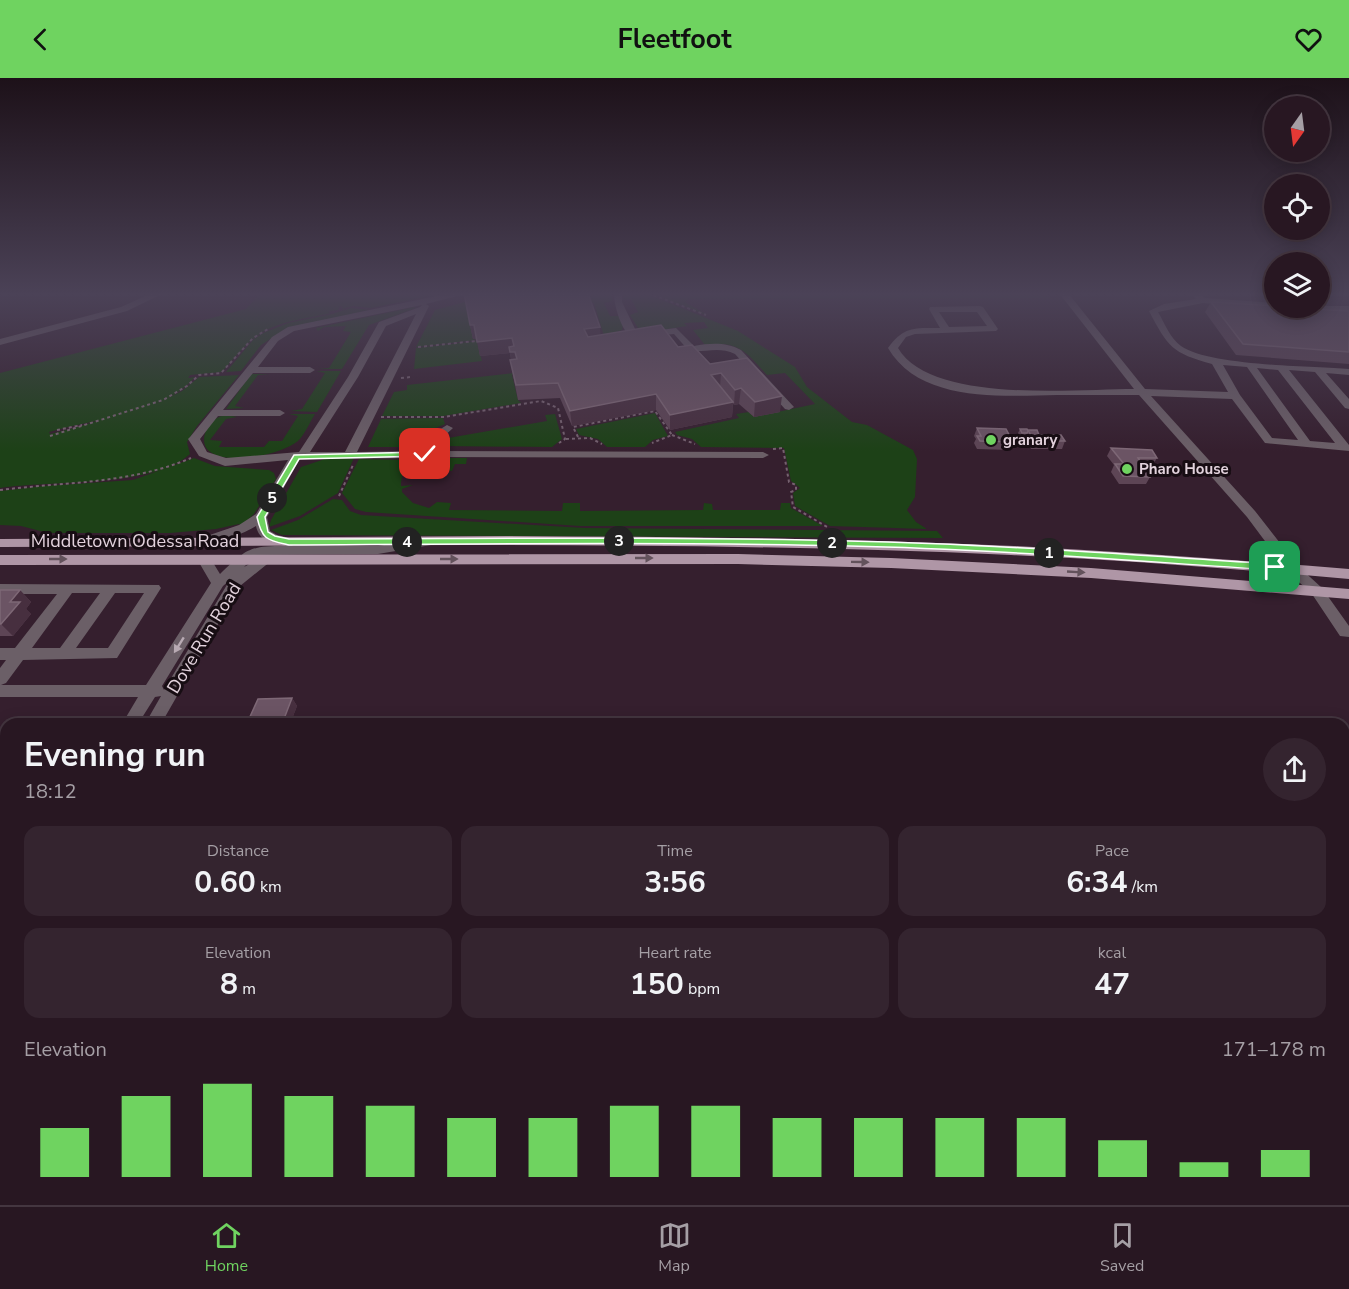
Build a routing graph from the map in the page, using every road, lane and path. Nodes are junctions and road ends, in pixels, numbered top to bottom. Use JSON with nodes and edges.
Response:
{"nodes":[{"id":1,"x":269,"y":346,"type":"edge"},
{"id":2,"x":370,"y":346,"type":"edge"},
{"id":3,"x":406,"y":346,"type":"edge"},
{"id":4,"x":415,"y":346,"type":"edge"},
{"id":5,"x":433,"y":346,"type":"edge"},
{"id":6,"x":689,"y":346,"type":"edge"},
{"id":7,"x":715,"y":346,"type":"edge"},
{"id":8,"x":722,"y":346,"type":"edge"},
{"id":9,"x":895,"y":346,"type":"edge"},
{"id":10,"x":1105,"y":346,"type":"edge"},
{"id":11,"x":1171,"y":346,"type":"edge"},
{"id":12,"x":1216,"y":362,"type":"junction"},
{"id":13,"x":1250,"y":364,"type":"junction"},
{"id":14,"x":1281,"y":367,"type":"junction"},
{"id":15,"x":248,"y":370,"type":"junction"},
{"id":16,"x":310,"y":370,"type":"dead end"},
{"id":17,"x":1318,"y":370,"type":"junction"},
{"id":18,"x":1349,"y":372,"type":"edge"},
{"id":19,"x":411,"y":377,"type":"dead end"},
{"id":20,"x":396,"y":384,"type":"dead end"},
{"id":21,"x":1142,"y":392,"type":"junction"},
{"id":22,"x":1235,"y":396,"type":"junction"},
{"id":23,"x":1349,"y":406,"type":"edge"},
{"id":24,"x":789,"y":407,"type":"dead end"},
{"id":25,"x":215,"y":413,"type":"junction"},
{"id":26,"x":280,"y":413,"type":"dead end"},
{"id":27,"x":381,"y":415,"type":"dead end"},
{"id":28,"x":87,"y":425,"type":"dead end"},
{"id":29,"x":447,"y":428,"type":"dead end"},
{"id":30,"x":57,"y":430,"type":"dead end"},
{"id":31,"x":672,"y":435,"type":"dead end"},
{"id":32,"x":557,"y":444,"type":"dead end"},
{"id":33,"x":1307,"y":445,"type":"junction"},
{"id":34,"x":1347,"y":448,"type":"edge"},
{"id":35,"x":699,"y":449,"type":"dead end"},
{"id":36,"x":354,"y":455,"type":"junction"},
{"id":37,"x":763,"y":455,"type":"dead end"},
{"id":38,"x":299,"y":456,"type":"junction"},
{"id":39,"x":192,"y":457,"type":"dead end"},
{"id":40,"x":424,"y":461,"type":"junction"},
{"id":41,"x":0,"y":490,"type":"edge"},
{"id":42,"x":339,"y":496,"type":"dead end"},
{"id":43,"x":261,"y":517,"type":"junction"},
{"id":44,"x":289,"y":542,"type":"junction"},
{"id":45,"x":426,"y":542,"type":"junction"},
{"id":46,"x":0,"y":543,"type":"edge"},
{"id":47,"x":200,"y":543,"type":"junction"},
{"id":48,"x":204,"y":559,"type":"junction"},
{"id":49,"x":0,"y":560,"type":"edge"},
{"id":50,"x":243,"y":561,"type":"junction"},
{"id":51,"x":264,"y":561,"type":"junction"},
{"id":52,"x":1293,"y":568,"type":"junction"},
{"id":53,"x":1349,"y":574,"type":"edge"},
{"id":54,"x":218,"y":584,"type":"junction"},
{"id":55,"x":69,"y":588,"type":"junction"},
{"id":56,"x":111,"y":588,"type":"junction"},
{"id":57,"x":0,"y":589,"type":"edge"},
{"id":58,"x":1317,"y":591,"type":"junction"},
{"id":59,"x":1349,"y":594,"type":"edge"},
{"id":60,"x":1349,"y":632,"type":"edge"},
{"id":61,"x":0,"y":654,"type":"edge"},
{"id":62,"x":20,"y":654,"type":"junction"},
{"id":63,"x":64,"y":654,"type":"junction"},
{"id":64,"x":0,"y":680,"type":"edge"},
{"id":65,"x":0,"y":691,"type":"edge"},
{"id":66,"x":151,"y":691,"type":"junction"},
{"id":67,"x":172,"y":691,"type":"junction"},
{"id":68,"x":134,"y":718,"type":"edge"},
{"id":69,"x":156,"y":718,"type":"edge"}],
"edges":[{"from":1,"to":15,"type":"street"},
{"from":2,"to":38,"type":"street"},
{"from":3,"to":36,"type":"street"},
{"from":4,"to":5,"type":"path"},
{"from":6,"to":7,"type":"street"},
{"from":8,"to":24,"type":"street"},
{"from":9,"to":21,"type":"street"},
{"from":10,"to":21,"type":"street"},
{"from":11,"to":12,"type":"street"},
{"from":12,"to":13,"type":"street"},
{"from":12,"to":22,"type":"street"},
{"from":13,"to":14,"type":"street"},
{"from":13,"to":33,"type":"street"},
{"from":14,"to":17,"type":"street"},
{"from":14,"to":34,"type":"street"},
{"from":15,"to":16,"type":"street"},
{"from":15,"to":25,"type":"street"},
{"from":17,"to":18,"type":"street"},
{"from":17,"to":23,"type":"street"},
{"from":19,"to":20,"type":"path"},
{"from":21,"to":22,"type":"street"},
{"from":21,"to":52,"type":"street"},
{"from":22,"to":33,"type":"street"},
{"from":25,"to":26,"type":"street"},
{"from":25,"to":38,"type":"street"},
{"from":27,"to":32,"type":"path"},
{"from":28,"to":30,"type":"path"},
{"from":29,"to":40,"type":"street"},
{"from":31,"to":35,"type":"path"},
{"from":33,"to":34,"type":"street"},
{"from":36,"to":38,"type":"street"},
{"from":36,"to":40,"type":"street"},
{"from":36,"to":42,"type":"path"},
{"from":37,"to":40,"type":"street"},
{"from":38,"to":43,"type":"street"},
{"from":39,"to":41,"type":"path"},
{"from":43,"to":44,"type":"street"},
{"from":43,"to":47,"type":"street"},
{"from":44,"to":45,"type":"main road","name":"Middletown Odessa Road"},
{"from":44,"to":47,"type":"main road","name":"Middletown Odessa Road"},
{"from":45,"to":50,"type":"street"},
{"from":45,"to":52,"type":"main road","name":"Middletown Odessa Road"},
{"from":46,"to":47,"type":"main road","name":"Middletown Odessa Road"},
{"from":49,"to":48,"type":"main road","name":"Middletown Odessa Road","one_way":true},
{"from":48,"to":50,"type":"main road","name":"Middletown Odessa Road"},
{"from":48,"to":54,"type":"street","name":"Dove Run Road"},
{"from":50,"to":51,"type":"main road","name":"Middletown Odessa Road"},
{"from":50,"to":54,"type":"street"},
{"from":51,"to":58,"type":"main road","name":"Middletown Odessa Road","one_way":true},
{"from":51,"to":67,"type":"street","name":"Dove Run Road"},
{"from":52,"to":53,"type":"main road","name":"Middletown Odessa Road"},
{"from":52,"to":58,"type":"street"},
{"from":54,"to":66,"type":"street","name":"Dove Run Road","one_way":true},
{"from":55,"to":56,"type":"street"},
{"from":55,"to":57,"type":"street"},
{"from":55,"to":62,"type":"street"},
{"from":56,"to":63,"type":"street"},
{"from":56,"to":63,"type":"street"},
{"from":58,"to":59,"type":"main road","name":"Middletown Odessa Road"},
{"from":58,"to":60,"type":"street"},
{"from":61,"to":62,"type":"street"},
{"from":62,"to":63,"type":"street"},
{"from":62,"to":64,"type":"street"},
{"from":65,"to":66,"type":"street"},
{"from":66,"to":67,"type":"street"},
{"from":66,"to":68,"type":"street","name":"Dove Run Road"},
{"from":67,"to":69,"type":"street","name":"Dove Run Road"}]}
